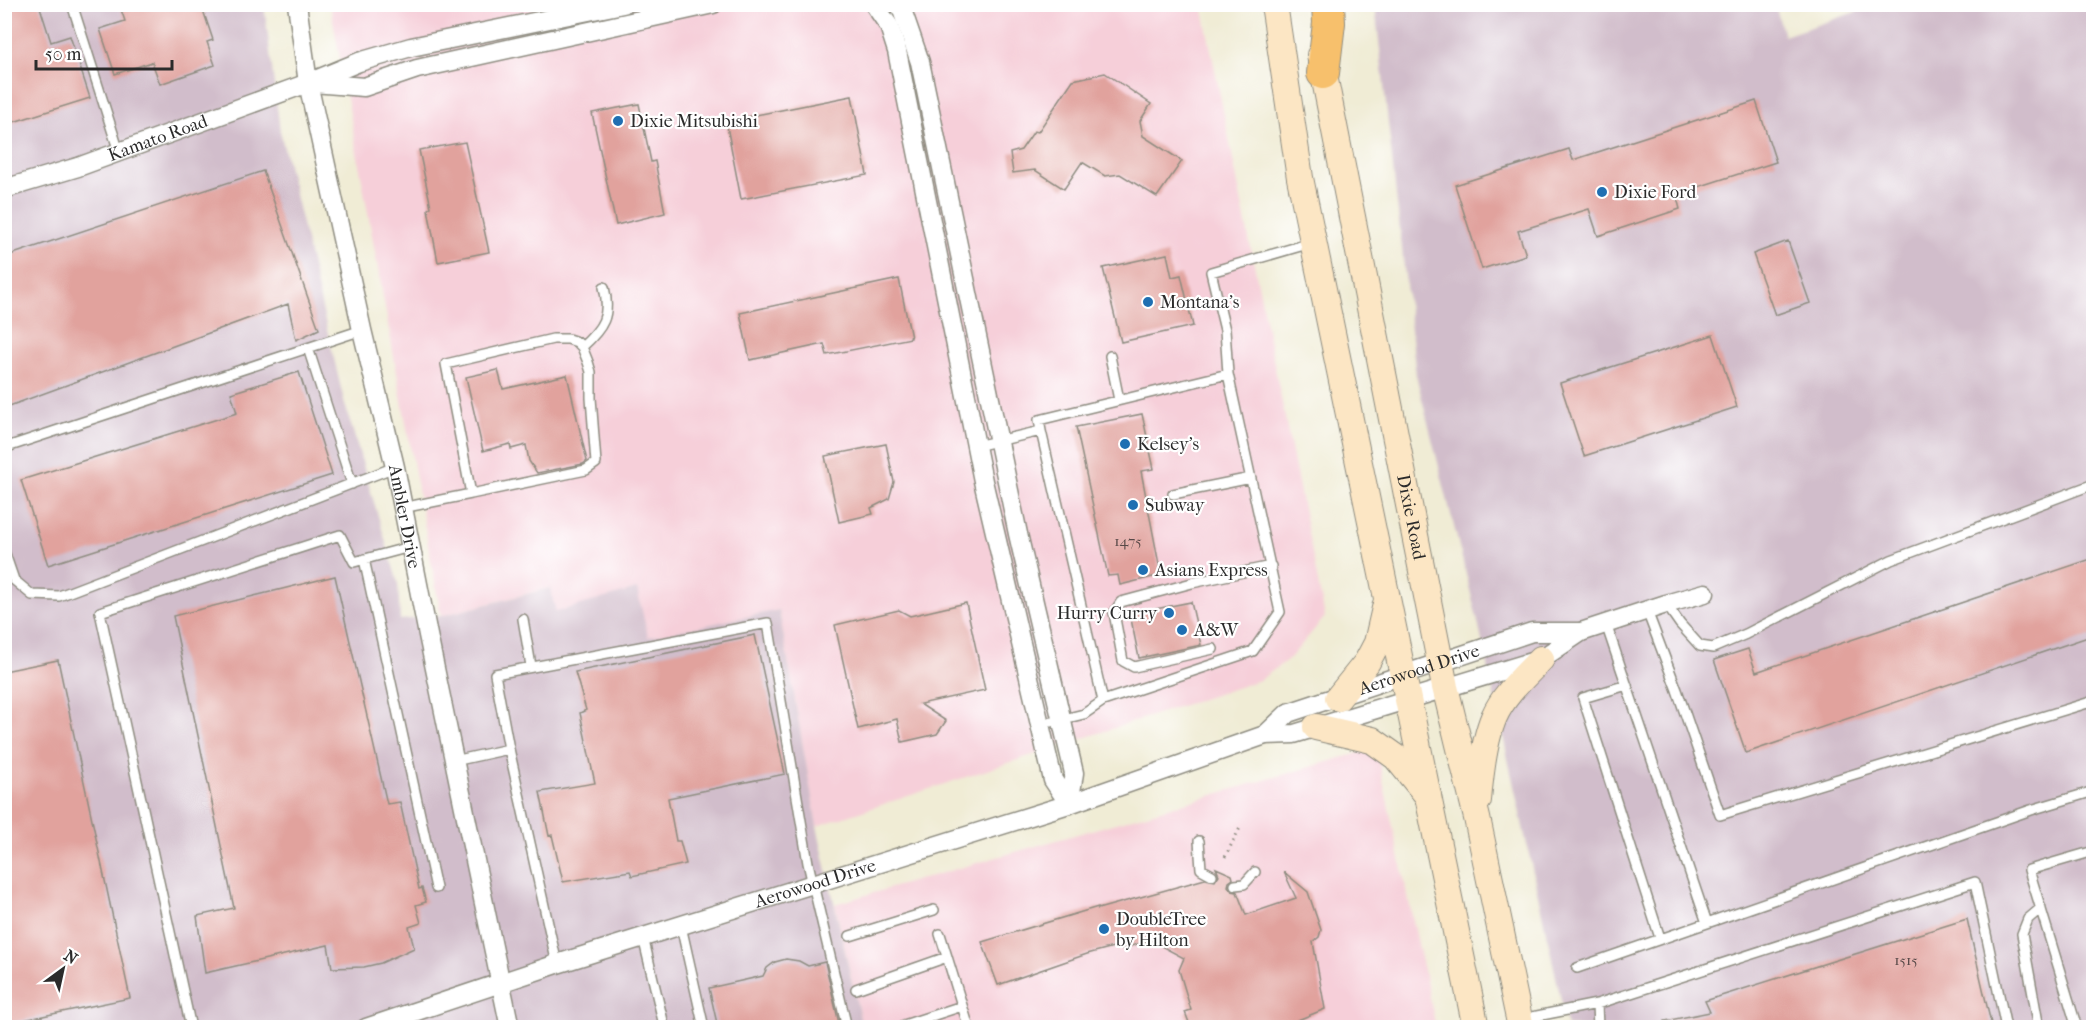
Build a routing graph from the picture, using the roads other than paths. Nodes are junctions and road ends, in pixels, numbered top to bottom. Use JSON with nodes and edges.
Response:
{"nodes":[{"id":1,"x":72,"y":4,"type":"edge"},
{"id":2,"x":297,"y":4,"type":"edge"},
{"id":3,"x":623,"y":4,"type":"edge"},
{"id":4,"x":713,"y":4,"type":"edge"},
{"id":5,"x":874,"y":4,"type":"edge"},
{"id":6,"x":900,"y":4,"type":"edge"},
{"id":7,"x":1274,"y":4,"type":"edge"},
{"id":8,"x":1313,"y":4,"type":"edge"},
{"id":9,"x":1328,"y":4,"type":"edge"},
{"id":10,"x":671,"y":9,"type":"edge"},
{"id":11,"x":411,"y":47,"type":"junction"},
{"id":12,"x":920,"y":62,"type":"junction"},
{"id":13,"x":900,"y":66,"type":"junction"},
{"id":14,"x":417,"y":69,"type":"junction"},
{"id":15,"x":1323,"y":74,"type":"junction"},
{"id":16,"x":308,"y":83,"type":"junction"},
{"id":17,"x":119,"y":152,"type":"junction"},
{"id":18,"x":4,"y":189,"type":"edge"},
{"id":19,"x":1314,"y":243,"type":"junction"},
{"id":20,"x":960,"y":255,"type":"junction"},
{"id":21,"x":938,"y":258,"type":"junction"},
{"id":22,"x":604,"y":287,"type":"dead end"},
{"id":23,"x":362,"y":330,"type":"junction"},
{"id":24,"x":582,"y":347,"type":"junction"},
{"id":25,"x":309,"y":348,"type":"junction"},
{"id":26,"x":1110,"y":356,"type":"dead end"},
{"id":27,"x":1228,"y":374,"type":"junction"},
{"id":28,"x":1119,"y":400,"type":"junction"},
{"id":29,"x":1041,"y":431,"type":"junction"},
{"id":30,"x":999,"y":440,"type":"junction"},
{"id":31,"x":976,"y":446,"type":"junction"},
{"id":32,"x":4,"y":448,"type":"edge"},
{"id":33,"x":395,"y":467,"type":"junction"},
{"id":34,"x":1251,"y":478,"type":"junction"},
{"id":35,"x":352,"y":484,"type":"junction"},
{"id":36,"x":2094,"y":484,"type":"edge"},
{"id":37,"x":1173,"y":494,"type":"dead end"},
{"id":38,"x":471,"y":495,"type":"junction"},
{"id":39,"x":402,"y":508,"type":"junction"},
{"id":40,"x":410,"y":547,"type":"junction"},
{"id":41,"x":4,"y":551,"type":"edge"},
{"id":42,"x":364,"y":560,"type":"junction"},
{"id":43,"x":1271,"y":567,"type":"junction"},
{"id":44,"x":1705,"y":593,"type":"dead end"},
{"id":45,"x":1388,"y":595,"type":"junction"},
{"id":46,"x":1666,"y":604,"type":"junction"},
{"id":47,"x":1647,"y":611,"type":"junction"},
{"id":48,"x":523,"y":619,"type":"dead end"},
{"id":49,"x":1606,"y":624,"type":"junction"},
{"id":50,"x":1581,"y":632,"type":"junction"},
{"id":51,"x":1213,"y":649,"type":"dead end"},
{"id":52,"x":1541,"y":659,"type":"junction"},
{"id":53,"x":1440,"y":662,"type":"junction"},
{"id":54,"x":531,"y":666,"type":"junction"},
{"id":55,"x":1627,"y":685,"type":"junction"},
{"id":56,"x":1406,"y":686,"type":"junction"},
{"id":57,"x":1445,"y":687,"type":"junction"},
{"id":58,"x":1338,"y":698,"type":"junction"},
{"id":59,"x":1103,"y":701,"type":"junction"},
{"id":60,"x":2094,"y":701,"type":"edge"},
{"id":61,"x":1060,"y":719,"type":"junction"},
{"id":62,"x":1039,"y":725,"type":"junction"},
{"id":63,"x":1316,"y":727,"type":"junction"},
{"id":64,"x":1265,"y":735,"type":"junction"},
{"id":65,"x":509,"y":749,"type":"junction"},
{"id":66,"x":454,"y":761,"type":"junction"},
{"id":67,"x":2094,"y":790,"type":"edge"},
{"id":68,"x":1430,"y":797,"type":"junction"},
{"id":69,"x":1069,"y":804,"type":"junction"},
{"id":70,"x":1477,"y":818,"type":"junction"},
{"id":71,"x":1199,"y":842,"type":"dead end"},
{"id":72,"x":2094,"y":851,"type":"edge"},
{"id":73,"x":1255,"y":872,"type":"dead end"},
{"id":74,"x":1212,"y":875,"type":"dead end"},
{"id":75,"x":813,"y":885,"type":"junction"},
{"id":76,"x":1235,"y":885,"type":"dead end"},
{"id":77,"x":435,"y":888,"type":"dead end"},
{"id":78,"x":2041,"y":908,"type":"junction"},
{"id":79,"x":934,"y":910,"type":"dead end"},
{"id":80,"x":1707,"y":923,"type":"junction"},
{"id":81,"x":681,"y":926,"type":"junction"},
{"id":82,"x":940,"y":934,"type":"dead end"},
{"id":83,"x":850,"y":936,"type":"dead end"},
{"id":84,"x":643,"y":937,"type":"junction"},
{"id":85,"x":1660,"y":938,"type":"junction"},
{"id":86,"x":947,"y":957,"type":"junction"},
{"id":87,"x":557,"y":964,"type":"junction"},
{"id":88,"x":1577,"y":968,"type":"dead end"},
{"id":89,"x":502,"y":982,"type":"junction"},
{"id":90,"x":856,"y":989,"type":"dead end"},
{"id":91,"x":1597,"y":1004,"type":"junction"},
{"id":92,"x":962,"y":1006,"type":"junction"},
{"id":93,"x":663,"y":1021,"type":"dead end"},
{"id":94,"x":904,"y":1024,"type":"dead end"},
{"id":95,"x":1520,"y":1024,"type":"edge"},
{"id":96,"x":191,"y":1028,"type":"edge"},
{"id":97,"x":366,"y":1028,"type":"edge"},
{"id":98,"x":510,"y":1028,"type":"edge"},
{"id":99,"x":704,"y":1028,"type":"edge"},
{"id":100,"x":847,"y":1028,"type":"edge"},
{"id":101,"x":969,"y":1028,"type":"edge"},
{"id":102,"x":1476,"y":1028,"type":"edge"},
{"id":103,"x":1598,"y":1028,"type":"edge"},
{"id":104,"x":2006,"y":1028,"type":"edge"},
{"id":105,"x":2039,"y":1028,"type":"edge"},
{"id":106,"x":2077,"y":1028,"type":"edge"}],
"edges":[{"from":1,"to":17,"type":"lane"},
{"from":2,"to":16,"type":"street","name":"Ambler Drive"},
{"from":3,"to":11,"type":"street","name":"Kamato Road"},
{"from":4,"to":10,"type":"street"},
{"from":5,"to":13,"type":"street"},
{"from":6,"to":12,"type":"street"},
{"from":7,"to":19,"type":"main road"},
{"from":8,"to":15,"type":"main road","name":"Dixie Road"},
{"from":9,"to":15,"type":"highway"},
{"from":10,"to":14,"type":"street"},
{"from":11,"to":14,"type":"lane"},
{"from":11,"to":16,"type":"street","name":"Kamato Road"},
{"from":12,"to":13,"type":"lane"},
{"from":12,"to":20,"type":"street"},
{"from":13,"to":21,"type":"street"},
{"from":14,"to":16,"type":"street"},
{"from":15,"to":53,"type":"main road","name":"Dixie Road"},
{"from":16,"to":17,"type":"street","name":"Kamato Road"},
{"from":16,"to":23,"type":"street","name":"Ambler Drive"},
{"from":17,"to":18,"type":"street","name":"Kamato Road"},
{"from":19,"to":27,"type":"lane"},
{"from":19,"to":45,"type":"main road"},
{"from":20,"to":21,"type":"lane"},
{"from":20,"to":30,"type":"street"},
{"from":21,"to":31,"type":"street"},
{"from":22,"to":24,"type":"lane"},
{"from":23,"to":25,"type":"lane"},
{"from":23,"to":33,"type":"street","name":"Ambler Drive"},
{"from":24,"to":38,"type":"lane"},
{"from":24,"to":38,"type":"lane"},
{"from":25,"to":32,"type":"lane"},
{"from":25,"to":35,"type":"lane"},
{"from":26,"to":28,"type":"lane"},
{"from":27,"to":28,"type":"lane"},
{"from":27,"to":34,"type":"lane"},
{"from":28,"to":29,"type":"lane"},
{"from":29,"to":30,"type":"lane"},
{"from":29,"to":59,"type":"lane"},
{"from":30,"to":31,"type":"lane"},
{"from":30,"to":61,"type":"street"},
{"from":31,"to":62,"type":"street"},
{"from":33,"to":35,"type":"lane"},
{"from":33,"to":39,"type":"street","name":"Ambler Drive"},
{"from":34,"to":37,"type":"lane"},
{"from":34,"to":43,"type":"lane"},
{"from":35,"to":41,"type":"lane"},
{"from":36,"to":46,"type":"lane"},
{"from":38,"to":39,"type":"lane"},
{"from":39,"to":40,"type":"street","name":"Ambler Drive"},
{"from":40,"to":42,"type":"lane"},
{"from":40,"to":66,"type":"street","name":"Ambler Drive"},
{"from":42,"to":77,"type":"lane"},
{"from":42,"to":96,"type":"lane"},
{"from":43,"to":51,"type":"lane"},
{"from":43,"to":59,"type":"lane"},
{"from":44,"to":46,"type":"street","name":"Aerowood Drive"},
{"from":45,"to":56,"type":"main road"},
{"from":45,"to":58,"type":"main road"},
{"from":46,"to":47,"type":"street","name":"Aerowood Drive"},
{"from":47,"to":49,"type":"street","name":"Aerowood Drive"},
{"from":47,"to":60,"type":"lane"},
{"from":48,"to":54,"type":"lane"},
{"from":49,"to":50,"type":"street","name":"Aerowood Drive"},
{"from":49,"to":55,"type":"lane"},
{"from":50,"to":52,"type":"street","name":"Aerowood Drive"},
{"from":50,"to":53,"type":"street","name":"Aerowood Drive"},
{"from":52,"to":57,"type":"street","name":"Aerowood Drive"},
{"from":52,"to":70,"type":"main road"},
{"from":53,"to":56,"type":"street","name":"Aerowood Drive"},
{"from":53,"to":57,"type":"main road","name":"Dixie Road"},
{"from":54,"to":65,"type":"lane"},
{"from":54,"to":75,"type":"lane"},
{"from":55,"to":80,"type":"lane"},
{"from":55,"to":85,"type":"lane"},
{"from":56,"to":57,"type":"street","name":"Aerowood Drive"},
{"from":56,"to":58,"type":"street","name":"Aerowood Drive"},
{"from":56,"to":63,"type":"street","name":"Aerowood Drive"},
{"from":56,"to":68,"type":"main road"},
{"from":57,"to":70,"type":"main road","name":"Dixie Road"},
{"from":58,"to":64,"type":"street","name":"Aerowood Drive"},
{"from":59,"to":61,"type":"lane"},
{"from":61,"to":62,"type":"lane"},
{"from":61,"to":69,"type":"street"},
{"from":62,"to":69,"type":"street"},
{"from":63,"to":64,"type":"street","name":"Aerowood Drive"},
{"from":63,"to":68,"type":"main road"},
{"from":64,"to":69,"type":"street","name":"Aerowood Drive"},
{"from":65,"to":66,"type":"lane"},
{"from":65,"to":87,"type":"lane"},
{"from":66,"to":89,"type":"street","name":"Ambler Drive"},
{"from":67,"to":80,"type":"lane"},
{"from":68,"to":102,"type":"main road"},
{"from":69,"to":75,"type":"street","name":"Aerowood Drive"},
{"from":70,"to":95,"type":"main road","name":"Dixie Road"},
{"from":71,"to":74,"type":"lane"},
{"from":72,"to":78,"type":"lane"},
{"from":73,"to":76,"type":"lane"},
{"from":75,"to":81,"type":"street","name":"Aerowood Drive"},
{"from":75,"to":100,"type":"lane"},
{"from":78,"to":105,"type":"lane"},
{"from":78,"to":106,"type":"lane"},
{"from":79,"to":83,"type":"lane"},
{"from":80,"to":85,"type":"lane"},
{"from":81,"to":84,"type":"street","name":"Aerowood Drive"},
{"from":81,"to":99,"type":"lane"},
{"from":82,"to":86,"type":"lane"},
{"from":84,"to":87,"type":"street","name":"Aerowood Drive"},
{"from":84,"to":93,"type":"lane"},
{"from":85,"to":88,"type":"lane"},
{"from":86,"to":90,"type":"lane"},
{"from":86,"to":92,"type":"lane"},
{"from":87,"to":89,"type":"street","name":"Aerowood Drive"},
{"from":89,"to":97,"type":"street","name":"Aerowood Drive"},
{"from":89,"to":98,"type":"street","name":"Ambler Drive"},
{"from":91,"to":95,"type":"lane"},
{"from":91,"to":103,"type":"lane"},
{"from":91,"to":104,"type":"lane"},
{"from":92,"to":94,"type":"lane"},
{"from":92,"to":101,"type":"lane"}]}
